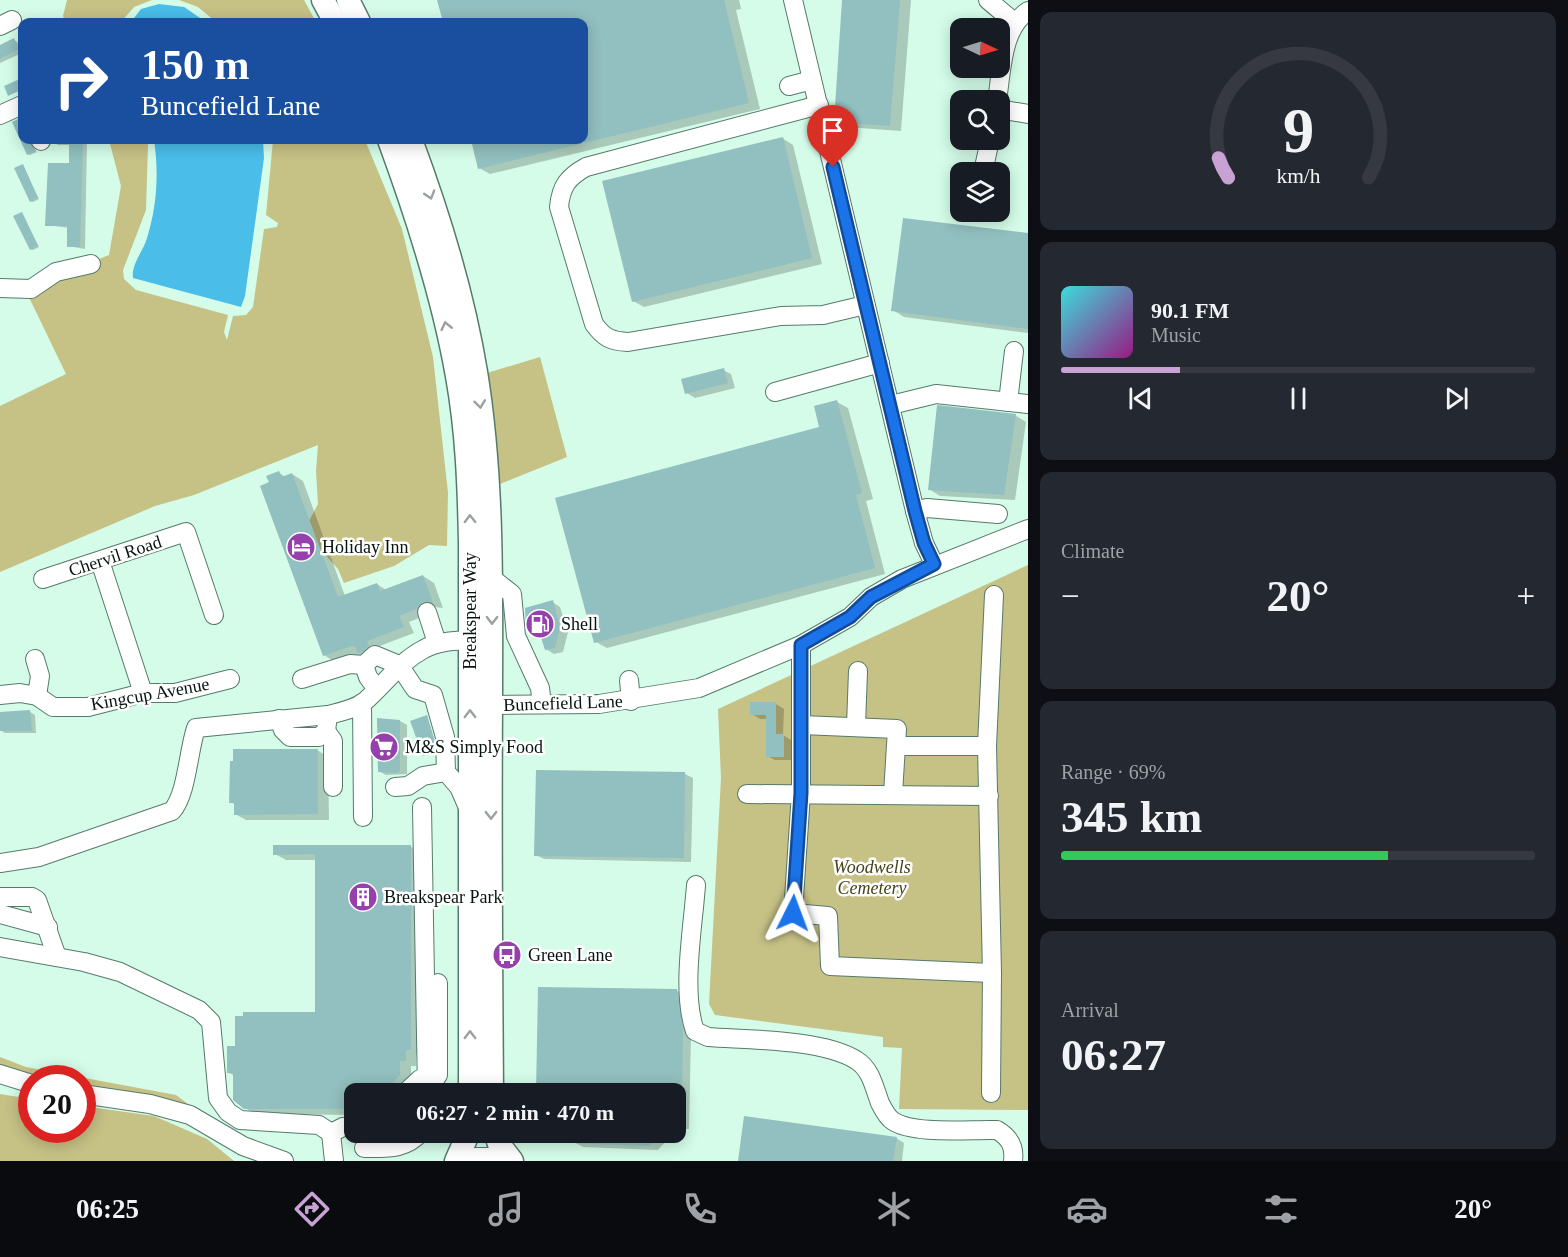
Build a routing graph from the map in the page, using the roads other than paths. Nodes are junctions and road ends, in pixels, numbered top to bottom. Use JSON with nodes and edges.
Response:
{"nodes":[{"id":1,"x":323,"y":0,"type":"edge"},
{"id":2,"x":348,"y":0,"type":"edge"},
{"id":3,"x":793,"y":0,"type":"edge"},
{"id":4,"x":988,"y":0,"type":"edge"},
{"id":5,"x":1021,"y":16,"type":"edge"},
{"id":6,"x":334,"y":18,"type":"edge"},
{"id":7,"x":357,"y":18,"type":"edge"},
{"id":8,"x":813,"y":80,"type":"junction"},
{"id":9,"x":789,"y":86,"type":"dead end"},
{"id":10,"x":999,"y":90,"type":"edge"},
{"id":11,"x":819,"y":105,"type":"junction"},
{"id":12,"x":18,"y":107,"type":"edge"},
{"id":13,"x":1010,"y":112,"type":"edge"},
{"id":14,"x":1028,"y":114,"type":"edge"},
{"id":15,"x":0,"y":115,"type":"edge"},
{"id":16,"x":389,"y":144,"type":"edge"},
{"id":17,"x":412,"y":144,"type":"edge"},
{"id":18,"x":91,"y":264,"type":"dead end"},
{"id":19,"x":0,"y":288,"type":"edge"},
{"id":20,"x":866,"y":305,"type":"junction"},
{"id":21,"x":1014,"y":351,"type":"dead end"},
{"id":22,"x":880,"y":363,"type":"junction"},
{"id":23,"x":774,"y":392,"type":"dead end"},
{"id":24,"x":1008,"y":402,"type":"junction"},
{"id":25,"x":1028,"y":404,"type":"edge"},
{"id":26,"x":891,"y":405,"type":"junction"},
{"id":27,"x":915,"y":511,"type":"junction"},
{"id":28,"x":998,"y":514,"type":"dead end"},
{"id":29,"x":1028,"y":529,"type":"edge"},
{"id":30,"x":100,"y":561,"type":"junction"},
{"id":31,"x":934,"y":564,"type":"junction"},
{"id":32,"x":43,"y":579,"type":"dead end"},
{"id":33,"x":493,"y":579,"type":"junction"},
{"id":34,"x":994,"y":595,"type":"dead end"},
{"id":35,"x":427,"y":612,"type":"dead end"},
{"id":36,"x":214,"y":615,"type":"dead end"},
{"id":37,"x":470,"y":640,"type":"junction"},
{"id":38,"x":437,"y":644,"type":"junction"},
{"id":39,"x":801,"y":645,"type":"junction"},
{"id":40,"x":35,"y":659,"type":"dead end"},
{"id":41,"x":364,"y":665,"type":"junction"},
{"id":42,"x":399,"y":665,"type":"junction"},
{"id":43,"x":858,"y":671,"type":"dead end"},
{"id":44,"x":231,"y":679,"type":"dead end"},
{"id":45,"x":302,"y":679,"type":"dead end"},
{"id":46,"x":628,"y":680,"type":"dead end"},
{"id":47,"x":377,"y":689,"type":"junction"},
{"id":48,"x":143,"y":693,"type":"junction"},
{"id":49,"x":0,"y":695,"type":"edge"},
{"id":50,"x":37,"y":696,"type":"junction"},
{"id":51,"x":631,"y":701,"type":"junction"},
{"id":52,"x":362,"y":704,"type":"junction"},
{"id":53,"x":542,"y":704,"type":"junction"},
{"id":54,"x":490,"y":705,"type":"junction"},
{"id":55,"x":327,"y":723,"type":"junction"},
{"id":56,"x":802,"y":725,"type":"junction"},
{"id":57,"x":856,"y":726,"type":"junction"},
{"id":58,"x":897,"y":746,"type":"junction"},
{"id":59,"x":987,"y":746,"type":"junction"},
{"id":60,"x":446,"y":772,"type":"junction"},
{"id":61,"x":333,"y":787,"type":"dead end"},
{"id":62,"x":395,"y":787,"type":"dead end"},
{"id":63,"x":801,"y":793,"type":"junction"},
{"id":64,"x":747,"y":794,"type":"dead end"},
{"id":65,"x":893,"y":794,"type":"junction"},
{"id":66,"x":989,"y":796,"type":"junction"},
{"id":67,"x":422,"y":807,"type":"dead end"},
{"id":68,"x":471,"y":814,"type":"junction"},
{"id":69,"x":363,"y":817,"type":"dead end"},
{"id":70,"x":0,"y":863,"type":"edge"},
{"id":71,"x":696,"y":885,"type":"dead end"},
{"id":72,"x":0,"y":897,"type":"edge"},
{"id":73,"x":0,"y":914,"type":"edge"},
{"id":74,"x":48,"y":927,"type":"junction"},
{"id":75,"x":0,"y":947,"type":"edge"},
{"id":76,"x":57,"y":957,"type":"junction"},
{"id":77,"x":992,"y":973,"type":"junction"},
{"id":78,"x":438,"y":983,"type":"dead end"},
{"id":79,"x":0,"y":1074,"type":"edge"},
{"id":80,"x":18,"y":1080,"type":"edge"},
{"id":81,"x":428,"y":1083,"type":"edge"},
{"id":82,"x":432,"y":1083,"type":"edge"},
{"id":83,"x":470,"y":1083,"type":"edge"},
{"id":84,"x":492,"y":1083,"type":"edge"},
{"id":85,"x":991,"y":1093,"type":"dead end"},
{"id":86,"x":96,"y":1096,"type":"edge"},
{"id":87,"x":344,"y":1127,"type":"edge"},
{"id":88,"x":331,"y":1133,"type":"junction"},
{"id":89,"x":411,"y":1143,"type":"edge"},
{"id":90,"x":464,"y":1143,"type":"edge"},
{"id":91,"x":499,"y":1143,"type":"edge"},
{"id":92,"x":364,"y":1148,"type":"dead end"},
{"id":93,"x":284,"y":1161,"type":"edge"},
{"id":94,"x":334,"y":1161,"type":"edge"},
{"id":95,"x":456,"y":1161,"type":"edge"},
{"id":96,"x":476,"y":1161,"type":"edge"},
{"id":97,"x":495,"y":1161,"type":"edge"},
{"id":98,"x":512,"y":1161,"type":"edge"},
{"id":99,"x":1013,"y":1161,"type":"edge"}],
"edges":[{"from":1,"to":6,"type":"main road"},
{"from":2,"to":7,"type":"main road"},
{"from":3,"to":8,"type":"street"},
{"from":4,"to":5,"type":"street"},
{"from":5,"to":10,"type":"street"},
{"from":8,"to":9,"type":"street"},
{"from":8,"to":11,"type":"street"},
{"from":11,"to":20,"type":"street"},
{"from":11,"to":20,"type":"street"},
{"from":12,"to":15,"type":"street"},
{"from":13,"to":14,"type":"street"},
{"from":37,"to":16,"type":"main road","name":"Breakspear Way","one_way":true},
{"from":17,"to":33,"type":"main road","name":"Breakspear Way","one_way":true},
{"from":18,"to":19,"type":"street"},
{"from":20,"to":22,"type":"street"},
{"from":21,"to":24,"type":"street"},
{"from":22,"to":23,"type":"street"},
{"from":22,"to":26,"type":"street"},
{"from":24,"to":25,"type":"street"},
{"from":24,"to":26,"type":"street"},
{"from":26,"to":27,"type":"street"},
{"from":27,"to":28,"type":"street"},
{"from":27,"to":31,"type":"street"},
{"from":29,"to":31,"type":"street","name":"Buncefield Lane"},
{"from":30,"to":32,"type":"street","name":"Chervil Road"},
{"from":30,"to":36,"type":"street","name":"Chervil Road"},
{"from":30,"to":48,"type":"street"},
{"from":31,"to":39,"type":"street","name":"Buncefield Lane"},
{"from":33,"to":53,"type":"street"},
{"from":33,"to":54,"type":"main road","name":"Breakspear Way","one_way":true},
{"from":34,"to":59,"type":"street"},
{"from":35,"to":38,"type":"street"},
{"from":37,"to":38,"type":"street"},
{"from":68,"to":37,"type":"main road","name":"Breakspear Way","one_way":true},
{"from":38,"to":42,"type":"street"},
{"from":39,"to":51,"type":"street","name":"Buncefield Lane"},
{"from":39,"to":56,"type":"street"},
{"from":40,"to":50,"type":"street"},
{"from":41,"to":42,"type":"street"},
{"from":41,"to":45,"type":"street"},
{"from":41,"to":47,"type":"street"},
{"from":42,"to":47,"type":"street"},
{"from":42,"to":60,"type":"street"},
{"from":43,"to":57,"type":"street"},
{"from":44,"to":48,"type":"street","name":"Kingcup Avenue"},
{"from":46,"to":51,"type":"street"},
{"from":47,"to":52,"type":"street"},
{"from":48,"to":50,"type":"street","name":"Kingcup Avenue"},
{"from":49,"to":50,"type":"street","name":"Kingcup Avenue"},
{"from":51,"to":53,"type":"street","name":"Buncefield Lane"},
{"from":52,"to":55,"type":"street"},
{"from":52,"to":69,"type":"street"},
{"from":53,"to":54,"type":"street","name":"Buncefield Lane"},
{"from":54,"to":84,"type":"main road","name":"Breakspear Way","one_way":true},
{"from":55,"to":61,"type":"street"},
{"from":55,"to":70,"type":"street"},
{"from":56,"to":57,"type":"street"},
{"from":56,"to":63,"type":"street"},
{"from":57,"to":58,"type":"street"},
{"from":58,"to":59,"type":"street"},
{"from":58,"to":65,"type":"street"},
{"from":59,"to":66,"type":"street"},
{"from":60,"to":62,"type":"street"},
{"from":60,"to":68,"type":"street"},
{"from":63,"to":64,"type":"street"},
{"from":63,"to":65,"type":"street"},
{"from":63,"to":77,"type":"street"},
{"from":65,"to":66,"type":"street"},
{"from":66,"to":77,"type":"street"},
{"from":67,"to":81,"type":"street"},
{"from":83,"to":68,"type":"main road","name":"Breakspear Way","one_way":true},
{"from":71,"to":99,"type":"street"},
{"from":72,"to":74,"type":"street"},
{"from":73,"to":74,"type":"street"},
{"from":74,"to":76,"type":"street"},
{"from":75,"to":76,"type":"street"},
{"from":76,"to":88,"type":"street"},
{"from":77,"to":85,"type":"street"},
{"from":78,"to":82,"type":"street"},
{"from":79,"to":80,"type":"street"},
{"from":86,"to":93,"type":"street"},
{"from":87,"to":88,"type":"street"},
{"from":88,"to":94,"type":"street"},
{"from":89,"to":92,"type":"street"},
{"from":90,"to":95,"type":"main road"},
{"from":91,"to":98,"type":"main road"},
{"from":96,"to":97,"type":"highway"}]}
